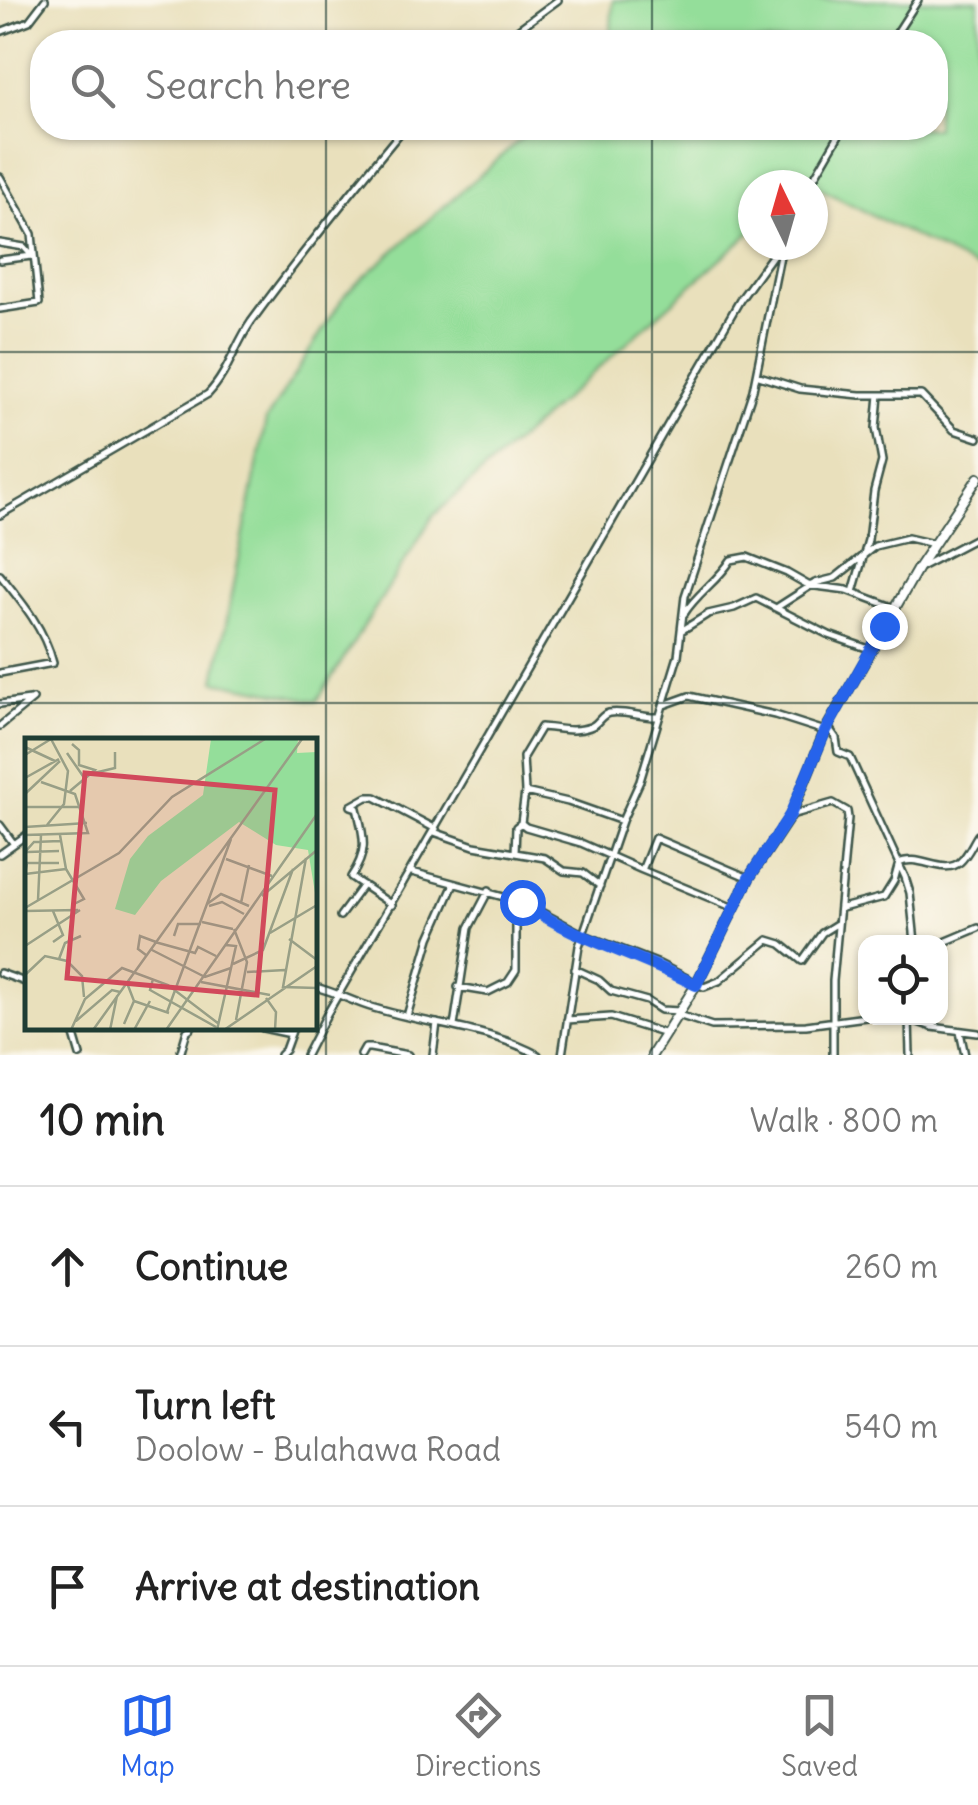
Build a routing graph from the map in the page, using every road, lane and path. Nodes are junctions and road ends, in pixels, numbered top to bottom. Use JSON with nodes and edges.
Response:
{"nodes":[{"id":1,"x":45,"y":0,"type":"edge"},
{"id":2,"x":558,"y":0,"type":"edge"},
{"id":3,"x":918,"y":0,"type":"edge"},
{"id":4,"x":0,"y":30,"type":"edge"},
{"id":5,"x":517,"y":30,"type":"edge"},
{"id":6,"x":899,"y":30,"type":"edge"},
{"id":7,"x":394,"y":140,"type":"edge"},
{"id":8,"x":836,"y":140,"type":"edge"},
{"id":9,"x":819,"y":170,"type":"edge"},
{"id":10,"x":0,"y":177,"type":"edge"},
{"id":11,"x":0,"y":243,"type":"edge"},
{"id":12,"x":32,"y":256,"type":"junction"},
{"id":13,"x":0,"y":260,"type":"edge"},
{"id":14,"x":770,"y":260,"type":"edge"},
{"id":15,"x":778,"y":260,"type":"edge"},
{"id":16,"x":0,"y":309,"type":"edge"},
{"id":17,"x":756,"y":375,"type":"junction"},
{"id":18,"x":878,"y":395,"type":"junction"},
{"id":19,"x":978,"y":438,"type":"edge"},
{"id":20,"x":977,"y":480,"type":"edge"},
{"id":21,"x":0,"y":515,"type":"edge"},
{"id":22,"x":978,"y":536,"type":"edge"},
{"id":23,"x":934,"y":544,"type":"junction"},
{"id":24,"x":865,"y":552,"type":"junction"},
{"id":25,"x":918,"y":568,"type":"junction"},
{"id":26,"x":0,"y":575,"type":"edge"},
{"id":27,"x":810,"y":585,"type":"junction"},
{"id":28,"x":853,"y":592,"type":"junction"},
{"id":29,"x":776,"y":608,"type":"junction"},
{"id":30,"x":895,"y":608,"type":"junction"},
{"id":31,"x":682,"y":616,"type":"junction"},
{"id":32,"x":681,"y":631,"type":"junction"},
{"id":33,"x":872,"y":650,"type":"junction"},
{"id":34,"x":0,"y":673,"type":"edge"},
{"id":35,"x":0,"y":704,"type":"edge"},
{"id":36,"x":663,"y":706,"type":"junction"},
{"id":37,"x":658,"y":717,"type":"junction"},
{"id":38,"x":0,"y":726,"type":"edge"},
{"id":39,"x":826,"y":729,"type":"junction"},
{"id":40,"x":525,"y":792,"type":"junction"},
{"id":41,"x":790,"y":815,"type":"junction"},
{"id":42,"x":622,"y":821,"type":"junction"},
{"id":43,"x":521,"y":822,"type":"junction"},
{"id":44,"x":0,"y":824,"type":"edge"},
{"id":45,"x":435,"y":831,"type":"junction"},
{"id":46,"x":978,"y":835,"type":"edge"},
{"id":47,"x":25,"y":836,"type":"edge"},
{"id":48,"x":14,"y":844,"type":"junction"},
{"id":49,"x":515,"y":853,"type":"junction"},
{"id":50,"x":0,"y":854,"type":"edge"},
{"id":51,"x":611,"y":855,"type":"junction"},
{"id":52,"x":898,"y":864,"type":"junction"},
{"id":53,"x":642,"y":870,"type":"junction"},
{"id":54,"x":410,"y":872,"type":"junction"},
{"id":55,"x":749,"y":878,"type":"junction"},
{"id":56,"x":454,"y":884,"type":"junction"},
{"id":57,"x":364,"y":885,"type":"junction"},
{"id":58,"x":600,"y":886,"type":"junction"},
{"id":59,"x":489,"y":890,"type":"junction"},
{"id":60,"x":522,"y":902,"type":"junction"},
{"id":61,"x":392,"y":904,"type":"junction"},
{"id":62,"x":734,"y":908,"type":"junction"},
{"id":63,"x":842,"y":908,"type":"junction"},
{"id":64,"x":340,"y":916,"type":"dead end"},
{"id":65,"x":838,"y":924,"type":"junction"},
{"id":66,"x":978,"y":928,"type":"edge"},
{"id":67,"x":584,"y":935,"type":"junction"},
{"id":68,"x":914,"y":935,"type":"edge"},
{"id":69,"x":948,"y":941,"type":"edge"},
{"id":70,"x":575,"y":969,"type":"junction"},
{"id":71,"x":0,"y":973,"type":"edge"},
{"id":72,"x":25,"y":983,"type":"edge"},
{"id":73,"x":696,"y":985,"type":"junction"},
{"id":74,"x":318,"y":987,"type":"edge"},
{"id":75,"x":458,"y":987,"type":"junction"},
{"id":76,"x":340,"y":993,"type":"junction"},
{"id":77,"x":679,"y":1013,"type":"junction"},
{"id":78,"x":407,"y":1016,"type":"junction"},
{"id":79,"x":858,"y":1018,"type":"edge"},
{"id":80,"x":566,"y":1020,"type":"junction"},
{"id":81,"x":836,"y":1021,"type":"junction"},
{"id":82,"x":437,"y":1023,"type":"junction"},
{"id":83,"x":909,"y":1025,"type":"edge"},
{"id":84,"x":934,"y":1025,"type":"edge"},
{"id":85,"x":454,"y":1027,"type":"junction"},
{"id":86,"x":73,"y":1030,"type":"edge"},
{"id":87,"x":188,"y":1030,"type":"edge"},
{"id":88,"x":292,"y":1030,"type":"edge"},
{"id":89,"x":977,"y":1031,"type":"edge"},
{"id":90,"x":960,"y":1032,"type":"junction"},
{"id":91,"x":666,"y":1034,"type":"junction"},
{"id":92,"x":308,"y":1054,"type":"edge"},
{"id":93,"x":80,"y":1055,"type":"edge"},
{"id":94,"x":180,"y":1055,"type":"edge"},
{"id":95,"x":280,"y":1055,"type":"edge"},
{"id":96,"x":361,"y":1055,"type":"edge"},
{"id":97,"x":408,"y":1055,"type":"edge"},
{"id":98,"x":434,"y":1055,"type":"edge"},
{"id":99,"x":537,"y":1055,"type":"edge"},
{"id":100,"x":562,"y":1055,"type":"edge"},
{"id":101,"x":652,"y":1055,"type":"edge"},
{"id":102,"x":833,"y":1055,"type":"edge"},
{"id":103,"x":910,"y":1055,"type":"edge"},
{"id":104,"x":965,"y":1055,"type":"edge"}],
"edges":[{"from":1,"to":4,"type":"street"},
{"from":2,"to":5,"type":"street"},
{"from":3,"to":6,"type":"street"},
{"from":7,"to":21,"type":"street"},
{"from":8,"to":9,"type":"street"},
{"from":10,"to":12,"type":"street"},
{"from":11,"to":12,"type":"street"},
{"from":12,"to":13,"type":"street"},
{"from":12,"to":16,"type":"street"},
{"from":14,"to":45,"type":"street"},
{"from":15,"to":17,"type":"street"},
{"from":17,"to":18,"type":"street"},
{"from":17,"to":31,"type":"street"},
{"from":18,"to":19,"type":"street"},
{"from":18,"to":24,"type":"street"},
{"from":20,"to":23,"type":"main road"},
{"from":22,"to":25,"type":"street"},
{"from":23,"to":24,"type":"street"},
{"from":23,"to":25,"type":"main road"},
{"from":24,"to":27,"type":"street"},
{"from":24,"to":28,"type":"street"},
{"from":25,"to":30,"type":"main road"},
{"from":26,"to":34,"type":"street"},
{"from":27,"to":28,"type":"street"},
{"from":27,"to":29,"type":"street"},
{"from":27,"to":31,"type":"street"},
{"from":28,"to":30,"type":"street"},
{"from":29,"to":32,"type":"street"},
{"from":29,"to":33,"type":"street"},
{"from":30,"to":33,"type":"main road"},
{"from":31,"to":32,"type":"street"},
{"from":32,"to":36,"type":"street"},
{"from":33,"to":39,"type":"main road"},
{"from":35,"to":38,"type":"street"},
{"from":36,"to":37,"type":"street"},
{"from":36,"to":39,"type":"street"},
{"from":37,"to":40,"type":"street"},
{"from":37,"to":42,"type":"street"},
{"from":39,"to":41,"type":"main road"},
{"from":39,"to":52,"type":"street"},
{"from":40,"to":42,"type":"street"},
{"from":40,"to":43,"type":"street"},
{"from":41,"to":55,"type":"main road"},
{"from":41,"to":63,"type":"street"},
{"from":42,"to":51,"type":"street"},
{"from":43,"to":49,"type":"street"},
{"from":43,"to":51,"type":"street"},
{"from":44,"to":48,"type":"street"},
{"from":45,"to":49,"type":"street"},
{"from":45,"to":54,"type":"street"},
{"from":45,"to":57,"type":"street"},
{"from":46,"to":52,"type":"street"},
{"from":47,"to":48,"type":"street"},
{"from":48,"to":50,"type":"street"},
{"from":49,"to":58,"type":"street"},
{"from":51,"to":53,"type":"street"},
{"from":51,"to":58,"type":"street"},
{"from":52,"to":63,"type":"street"},
{"from":52,"to":68,"type":"street"},
{"from":53,"to":55,"type":"street"},
{"from":53,"to":62,"type":"street"},
{"from":54,"to":56,"type":"street"},
{"from":54,"to":61,"type":"street"},
{"from":55,"to":62,"type":"main road"},
{"from":56,"to":59,"type":"street"},
{"from":56,"to":78,"type":"street"},
{"from":57,"to":61,"type":"street"},
{"from":57,"to":64,"type":"street"},
{"from":58,"to":67,"type":"street"},
{"from":59,"to":60,"type":"street"},
{"from":59,"to":75,"type":"street"},
{"from":60,"to":67,"type":"street"},
{"from":60,"to":75,"type":"street"},
{"from":61,"to":76,"type":"street"},
{"from":62,"to":73,"type":"main road"},
{"from":63,"to":65,"type":"street"},
{"from":65,"to":73,"type":"street"},
{"from":65,"to":81,"type":"street"},
{"from":66,"to":69,"type":"street"},
{"from":67,"to":70,"type":"street"},
{"from":67,"to":73,"type":"street"},
{"from":70,"to":77,"type":"street"},
{"from":70,"to":80,"type":"street"},
{"from":71,"to":72,"type":"street"},
{"from":73,"to":77,"type":"main road"},
{"from":74,"to":76,"type":"street"},
{"from":75,"to":85,"type":"street"},
{"from":76,"to":78,"type":"street"},
{"from":76,"to":92,"type":"street"},
{"from":77,"to":81,"type":"street"},
{"from":77,"to":91,"type":"main road"},
{"from":78,"to":82,"type":"street"},
{"from":79,"to":81,"type":"street"},
{"from":80,"to":91,"type":"street"},
{"from":80,"to":100,"type":"street"},
{"from":81,"to":102,"type":"street"},
{"from":82,"to":85,"type":"street"},
{"from":82,"to":98,"type":"street"},
{"from":83,"to":103,"type":"street"},
{"from":84,"to":90,"type":"street"},
{"from":85,"to":99,"type":"street"},
{"from":86,"to":93,"type":"street"},
{"from":87,"to":94,"type":"street"},
{"from":88,"to":95,"type":"street"},
{"from":89,"to":90,"type":"street"},
{"from":90,"to":104,"type":"street"},
{"from":91,"to":101,"type":"main road"},
{"from":96,"to":97,"type":"street"}]}
